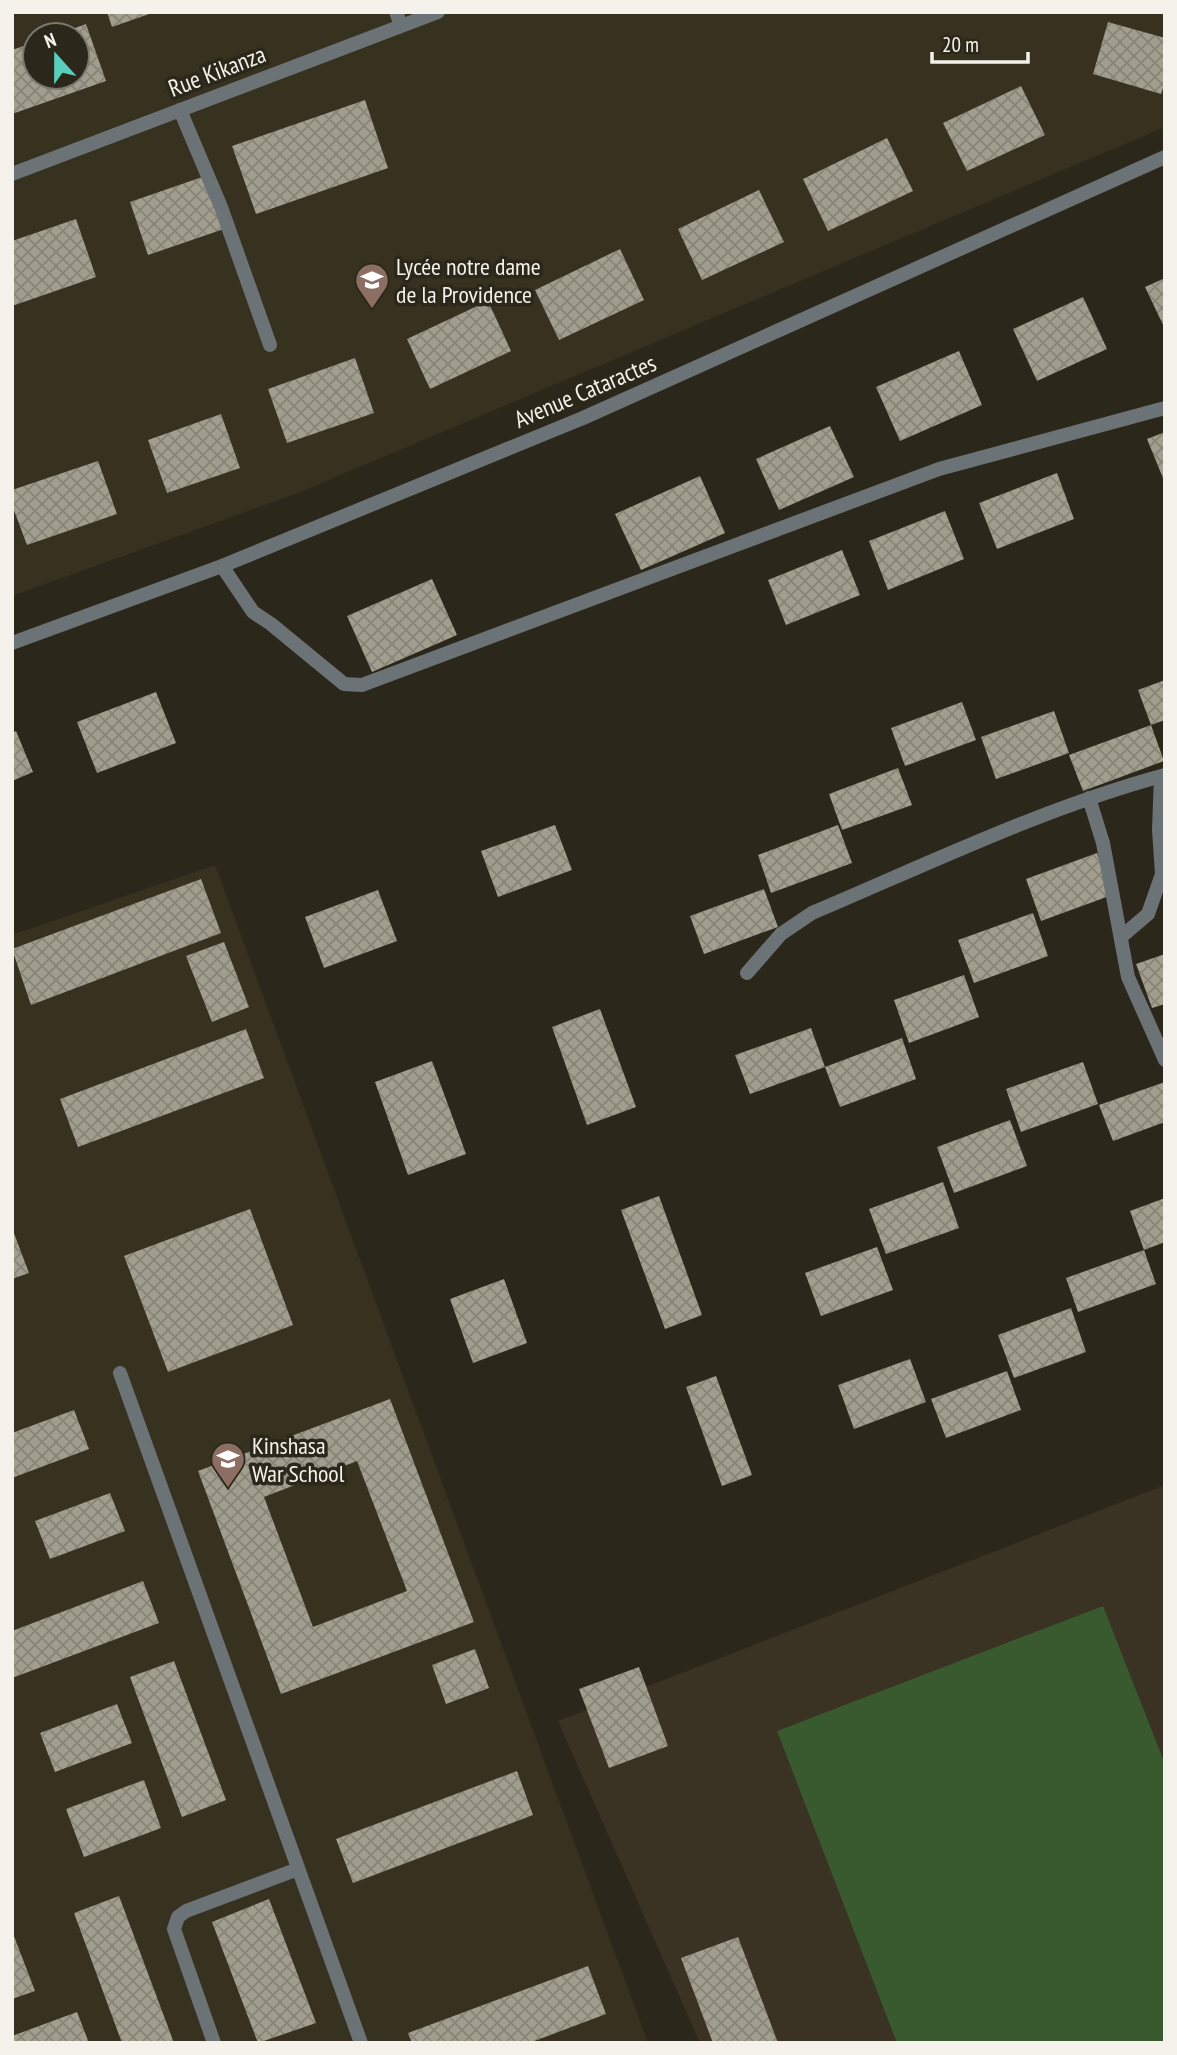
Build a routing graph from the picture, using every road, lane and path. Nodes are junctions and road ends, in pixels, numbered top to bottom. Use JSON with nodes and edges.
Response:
{"nodes":[{"id":1,"x":438,"y":12,"type":"edge"},
{"id":2,"x":398,"y":19,"type":"edge"},
{"id":3,"x":180,"y":110,"type":"junction"},
{"id":4,"x":1165,"y":157,"type":"edge"},
{"id":5,"x":12,"y":174,"type":"edge"},
{"id":6,"x":270,"y":345,"type":"dead end"},
{"id":7,"x":1165,"y":408,"type":"edge"},
{"id":8,"x":222,"y":566,"type":"junction"},
{"id":9,"x":12,"y":643,"type":"edge"},
{"id":10,"x":1163,"y":775,"type":"edge"},
{"id":11,"x":1089,"y":798,"type":"junction"},
{"id":12,"x":1121,"y":937,"type":"junction"},
{"id":13,"x":747,"y":973,"type":"dead end"},
{"id":14,"x":1165,"y":1060,"type":"edge"},
{"id":15,"x":120,"y":1373,"type":"dead end"},
{"id":16,"x":298,"y":1868,"type":"junction"},
{"id":17,"x":215,"y":2043,"type":"edge"},
{"id":18,"x":361,"y":2043,"type":"edge"}],
"edges":[{"from":1,"to":2,"type":"street","name":"Rue Kikanza"},
{"from":2,"to":3,"type":"street","name":"Rue Kikanza"},
{"from":3,"to":5,"type":"street","name":"Rue Kikanza"},
{"from":3,"to":6,"type":"street"},
{"from":4,"to":8,"type":"street","name":"Avenue Cataractes"},
{"from":7,"to":8,"type":"street"},
{"from":8,"to":9,"type":"street","name":"Avenue Cataractes"},
{"from":10,"to":11,"type":"street"},
{"from":10,"to":12,"type":"street"},
{"from":11,"to":12,"type":"street"},
{"from":11,"to":13,"type":"street"},
{"from":12,"to":14,"type":"street"},
{"from":15,"to":16,"type":"street"},
{"from":16,"to":17,"type":"street"},
{"from":16,"to":18,"type":"street"}]}
